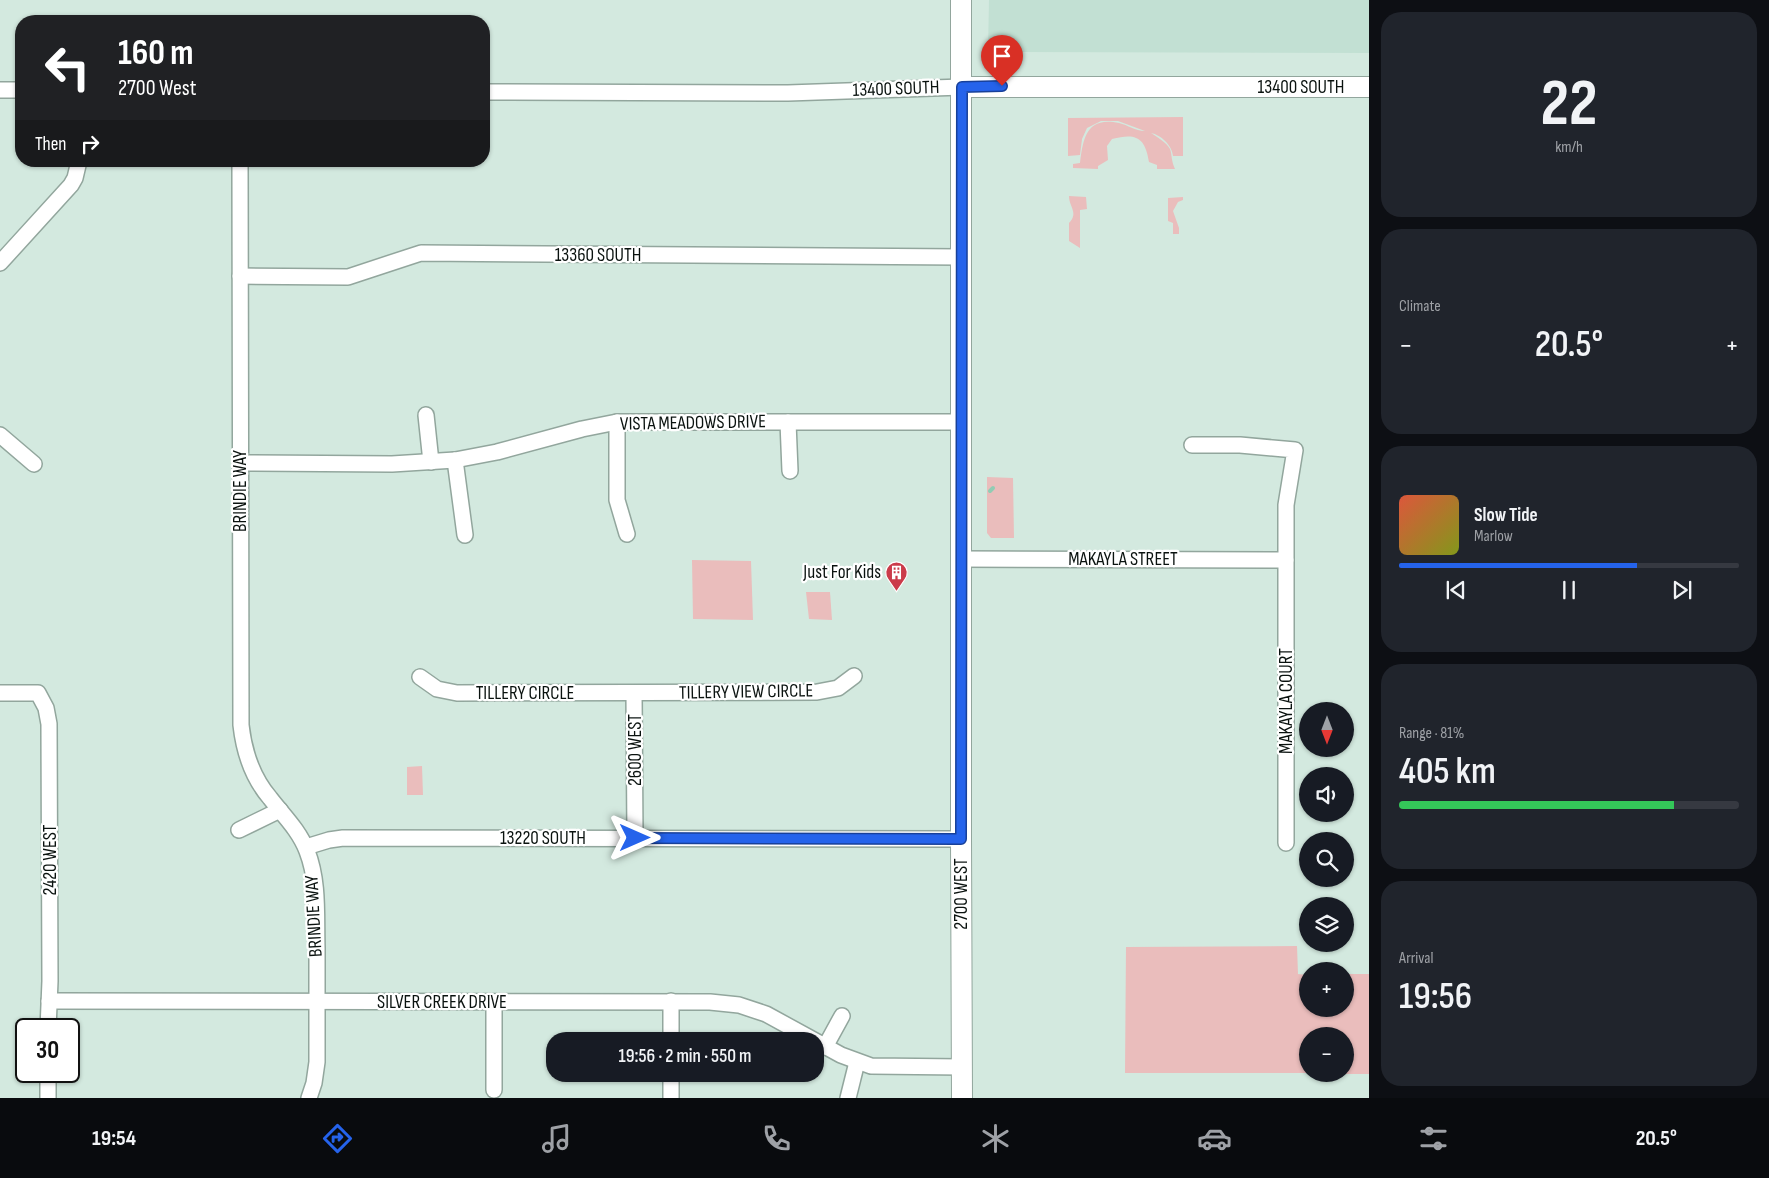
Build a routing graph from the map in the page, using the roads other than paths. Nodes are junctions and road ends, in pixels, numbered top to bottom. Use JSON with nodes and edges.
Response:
{"nodes":[{"id":1,"x":961,"y":0,"type":"edge"},
{"id":2,"x":962,"y":87,"type":"junction"},
{"id":3,"x":1369,"y":87,"type":"edge"},
{"id":4,"x":0,"y":90,"type":"edge"},
{"id":5,"x":15,"y":90,"type":"edge"},
{"id":6,"x":490,"y":92,"type":"edge"},
{"id":7,"x":78,"y":167,"type":"edge"},
{"id":8,"x":240,"y":167,"type":"edge"},
{"id":9,"x":960,"y":257,"type":"junction"},
{"id":10,"x":0,"y":262,"type":"edge"},
{"id":11,"x":240,"y":276,"type":"junction"},
{"id":12,"x":426,"y":415,"type":"dead end"},
{"id":13,"x":617,"y":422,"type":"junction"},
{"id":14,"x":788,"y":422,"type":"junction"},
{"id":15,"x":961,"y":422,"type":"junction"},
{"id":16,"x":0,"y":435,"type":"edge"},
{"id":17,"x":1192,"y":445,"type":"dead end"},
{"id":18,"x":455,"y":460,"type":"junction"},
{"id":19,"x":430,"y":462,"type":"junction"},
{"id":20,"x":240,"y":463,"type":"junction"},
{"id":21,"x":34,"y":464,"type":"dead end"},
{"id":22,"x":790,"y":471,"type":"dead end"},
{"id":23,"x":627,"y":534,"type":"dead end"},
{"id":24,"x":465,"y":535,"type":"dead end"},
{"id":25,"x":961,"y":559,"type":"junction"},
{"id":26,"x":1286,"y":560,"type":"junction"},
{"id":27,"x":854,"y":676,"type":"dead end"},
{"id":28,"x":420,"y":677,"type":"dead end"},
{"id":29,"x":0,"y":693,"type":"edge"},
{"id":30,"x":634,"y":693,"type":"junction"},
{"id":31,"x":280,"y":810,"type":"junction"},
{"id":32,"x":239,"y":830,"type":"dead end"},
{"id":33,"x":635,"y":838,"type":"junction"},
{"id":34,"x":961,"y":839,"type":"junction"},
{"id":35,"x":1286,"y":844,"type":"dead end"},
{"id":36,"x":306,"y":847,"type":"junction"},
{"id":37,"x":49,"y":1001,"type":"junction"},
{"id":38,"x":317,"y":1002,"type":"junction"},
{"id":39,"x":494,"y":1002,"type":"junction"},
{"id":40,"x":671,"y":1002,"type":"junction"},
{"id":41,"x":842,"y":1016,"type":"dead end"},
{"id":42,"x":48,"y":1018,"type":"edge"},
{"id":43,"x":671,"y":1032,"type":"edge"},
{"id":44,"x":825,"y":1047,"type":"junction"},
{"id":45,"x":857,"y":1062,"type":"junction"},
{"id":46,"x":962,"y":1067,"type":"junction"},
{"id":47,"x":671,"y":1082,"type":"edge"},
{"id":48,"x":48,"y":1083,"type":"edge"},
{"id":49,"x":494,"y":1090,"type":"dead end"},
{"id":50,"x":48,"y":1098,"type":"edge"},
{"id":51,"x":309,"y":1098,"type":"edge"},
{"id":52,"x":671,"y":1098,"type":"edge"},
{"id":53,"x":848,"y":1098,"type":"edge"},
{"id":54,"x":962,"y":1098,"type":"edge"}],
"edges":[{"from":1,"to":2,"type":"main road","name":"2700 WEST"},
{"from":2,"to":3,"type":"main road","name":"13400 SOUTH"},
{"from":2,"to":6,"type":"street","name":"13400 SOUTH"},
{"from":2,"to":9,"type":"main road","name":"2700 WEST"},
{"from":4,"to":5,"type":"street"},
{"from":7,"to":10,"type":"street"},
{"from":8,"to":11,"type":"street","name":"BRINDIE WAY"},
{"from":9,"to":11,"type":"street","name":"13360 SOUTH"},
{"from":9,"to":15,"type":"main road","name":"2700 WEST"},
{"from":11,"to":20,"type":"street","name":"BRINDIE WAY"},
{"from":12,"to":19,"type":"street"},
{"from":13,"to":14,"type":"street","name":"VISTA MEADOWS DRIVE"},
{"from":13,"to":18,"type":"street","name":"VISTA MEADOWS DRIVE"},
{"from":13,"to":23,"type":"street"},
{"from":14,"to":15,"type":"street","name":"VISTA MEADOWS DRIVE"},
{"from":14,"to":22,"type":"street"},
{"from":15,"to":25,"type":"main road","name":"2700 WEST"},
{"from":16,"to":21,"type":"street"},
{"from":17,"to":26,"type":"street","name":"MAKAYLA COURT"},
{"from":18,"to":19,"type":"street","name":"VISTA MEADOWS DRIVE"},
{"from":18,"to":24,"type":"street"},
{"from":19,"to":20,"type":"street","name":"VISTA MEADOWS DRIVE"},
{"from":20,"to":31,"type":"street","name":"BRINDIE WAY"},
{"from":25,"to":26,"type":"street","name":"MAKAYLA STREET"},
{"from":25,"to":34,"type":"main road","name":"2700 WEST"},
{"from":26,"to":35,"type":"street","name":"MAKAYLA COURT"},
{"from":27,"to":30,"type":"street","name":"TILLERY VIEW CIRCLE"},
{"from":28,"to":30,"type":"street","name":"TILLERY CIRCLE"},
{"from":29,"to":37,"type":"street","name":"2420 WEST"},
{"from":30,"to":33,"type":"street","name":"2600 WEST"},
{"from":31,"to":32,"type":"street"},
{"from":31,"to":36,"type":"street","name":"BRINDIE WAY"},
{"from":33,"to":34,"type":"street","name":"13220 SOUTH"},
{"from":33,"to":36,"type":"street","name":"13220 SOUTH"},
{"from":34,"to":46,"type":"main road","name":"2700 WEST"},
{"from":36,"to":38,"type":"street","name":"BRINDIE WAY"},
{"from":37,"to":38,"type":"street","name":"SILVER CREEK DRIVE"},
{"from":37,"to":42,"type":"street","name":"2420 WEST"},
{"from":38,"to":39,"type":"street","name":"SILVER CREEK DRIVE"},
{"from":38,"to":51,"type":"street","name":"BRINDIE WAY"},
{"from":39,"to":40,"type":"street","name":"SILVER CREEK DRIVE"},
{"from":39,"to":49,"type":"street"},
{"from":40,"to":43,"type":"street"},
{"from":40,"to":44,"type":"street","name":"SILVER CREEK DRIVE"},
{"from":41,"to":44,"type":"street"},
{"from":44,"to":45,"type":"street","name":"SILVER CREEK DRIVE"},
{"from":45,"to":46,"type":"street","name":"SILVER CREEK DRIVE"},
{"from":45,"to":53,"type":"street"},
{"from":46,"to":54,"type":"main road","name":"2700 WEST"},
{"from":47,"to":52,"type":"street"},
{"from":48,"to":50,"type":"street"}]}
